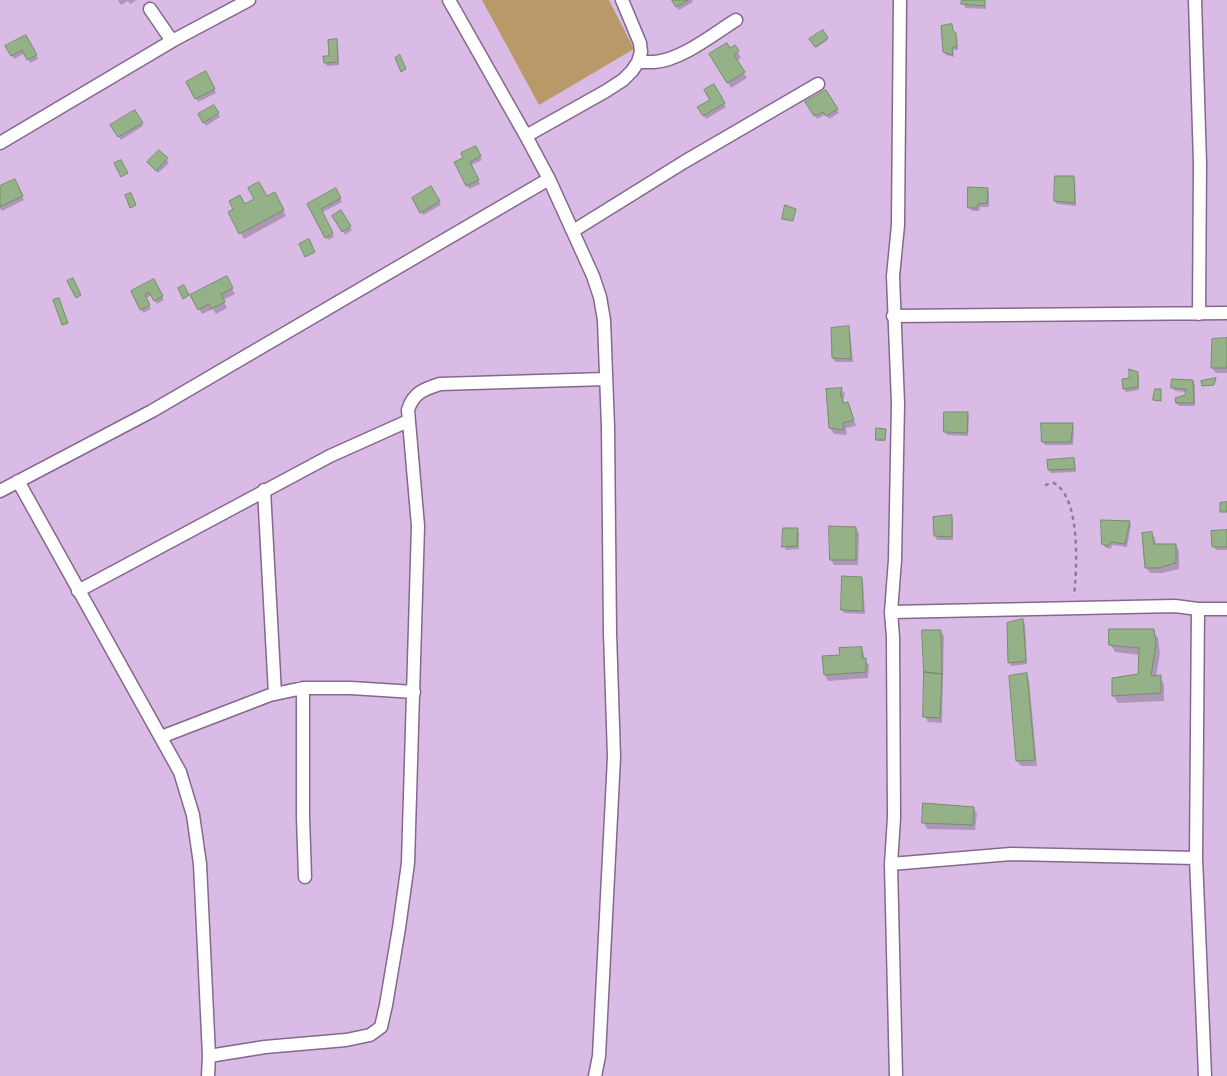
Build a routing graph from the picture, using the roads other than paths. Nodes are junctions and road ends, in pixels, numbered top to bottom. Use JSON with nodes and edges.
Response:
{"nodes":[{"id":1,"x":249,"y":0,"type":"edge"},
{"id":2,"x":449,"y":0,"type":"edge"},
{"id":3,"x":622,"y":0,"type":"edge"},
{"id":4,"x":900,"y":0,"type":"edge"},
{"id":5,"x":1195,"y":0,"type":"edge"},
{"id":6,"x":150,"y":9,"type":"dead end"},
{"id":7,"x":736,"y":20,"type":"dead end"},
{"id":8,"x":172,"y":41,"type":"junction"},
{"id":9,"x":638,"y":62,"type":"junction"},
{"id":10,"x":818,"y":84,"type":"dead end"},
{"id":11,"x":526,"y":136,"type":"junction"},
{"id":12,"x":0,"y":143,"type":"edge"},
{"id":13,"x":549,"y":180,"type":"junction"},
{"id":14,"x":574,"y":231,"type":"junction"},
{"id":15,"x":1227,"y":313,"type":"edge"},
{"id":16,"x":1199,"y":314,"type":"junction"},
{"id":17,"x":894,"y":316,"type":"junction"},
{"id":18,"x":606,"y":379,"type":"junction"},
{"id":19,"x":408,"y":421,"type":"junction"},
{"id":20,"x":18,"y":482,"type":"junction"},
{"id":21,"x":264,"y":490,"type":"junction"},
{"id":22,"x":0,"y":491,"type":"edge"},
{"id":23,"x":78,"y":590,"type":"junction"},
{"id":24,"x":1198,"y":608,"type":"junction"},
{"id":25,"x":1227,"y":609,"type":"edge"},
{"id":26,"x":891,"y":612,"type":"junction"},
{"id":27,"x":303,"y":688,"type":"junction"},
{"id":28,"x":414,"y":692,"type":"junction"},
{"id":29,"x":275,"y":694,"type":"junction"},
{"id":30,"x":162,"y":737,"type":"junction"},
{"id":31,"x":1196,"y":858,"type":"junction"},
{"id":32,"x":891,"y":864,"type":"junction"},
{"id":33,"x":305,"y":877,"type":"dead end"},
{"id":34,"x":209,"y":1056,"type":"junction"},
{"id":35,"x":208,"y":1076,"type":"edge"},
{"id":36,"x":595,"y":1076,"type":"edge"},
{"id":37,"x":896,"y":1076,"type":"edge"},
{"id":38,"x":1205,"y":1076,"type":"edge"}],
"edges":[{"from":1,"to":8,"type":"street"},
{"from":2,"to":11,"type":"street"},
{"from":3,"to":9,"type":"street"},
{"from":4,"to":17,"type":"street"},
{"from":5,"to":16,"type":"street"},
{"from":6,"to":8,"type":"street"},
{"from":7,"to":9,"type":"street"},
{"from":8,"to":12,"type":"street"},
{"from":9,"to":11,"type":"street"},
{"from":10,"to":14,"type":"street"},
{"from":11,"to":13,"type":"street"},
{"from":13,"to":14,"type":"street"},
{"from":13,"to":20,"type":"street"},
{"from":14,"to":18,"type":"street"},
{"from":15,"to":16,"type":"street"},
{"from":16,"to":17,"type":"street"},
{"from":17,"to":26,"type":"street"},
{"from":18,"to":19,"type":"street"},
{"from":18,"to":36,"type":"street"},
{"from":19,"to":21,"type":"street"},
{"from":19,"to":28,"type":"street"},
{"from":20,"to":22,"type":"street"},
{"from":20,"to":23,"type":"street"},
{"from":21,"to":23,"type":"street"},
{"from":21,"to":29,"type":"street"},
{"from":23,"to":30,"type":"street"},
{"from":24,"to":25,"type":"street"},
{"from":24,"to":26,"type":"street"},
{"from":24,"to":31,"type":"street"},
{"from":26,"to":32,"type":"street"},
{"from":27,"to":28,"type":"street"},
{"from":27,"to":29,"type":"street"},
{"from":27,"to":33,"type":"street"},
{"from":28,"to":34,"type":"street"},
{"from":29,"to":30,"type":"street"},
{"from":30,"to":34,"type":"street"},
{"from":31,"to":32,"type":"street"},
{"from":31,"to":38,"type":"street"},
{"from":32,"to":37,"type":"street"},
{"from":34,"to":35,"type":"street"}]}
